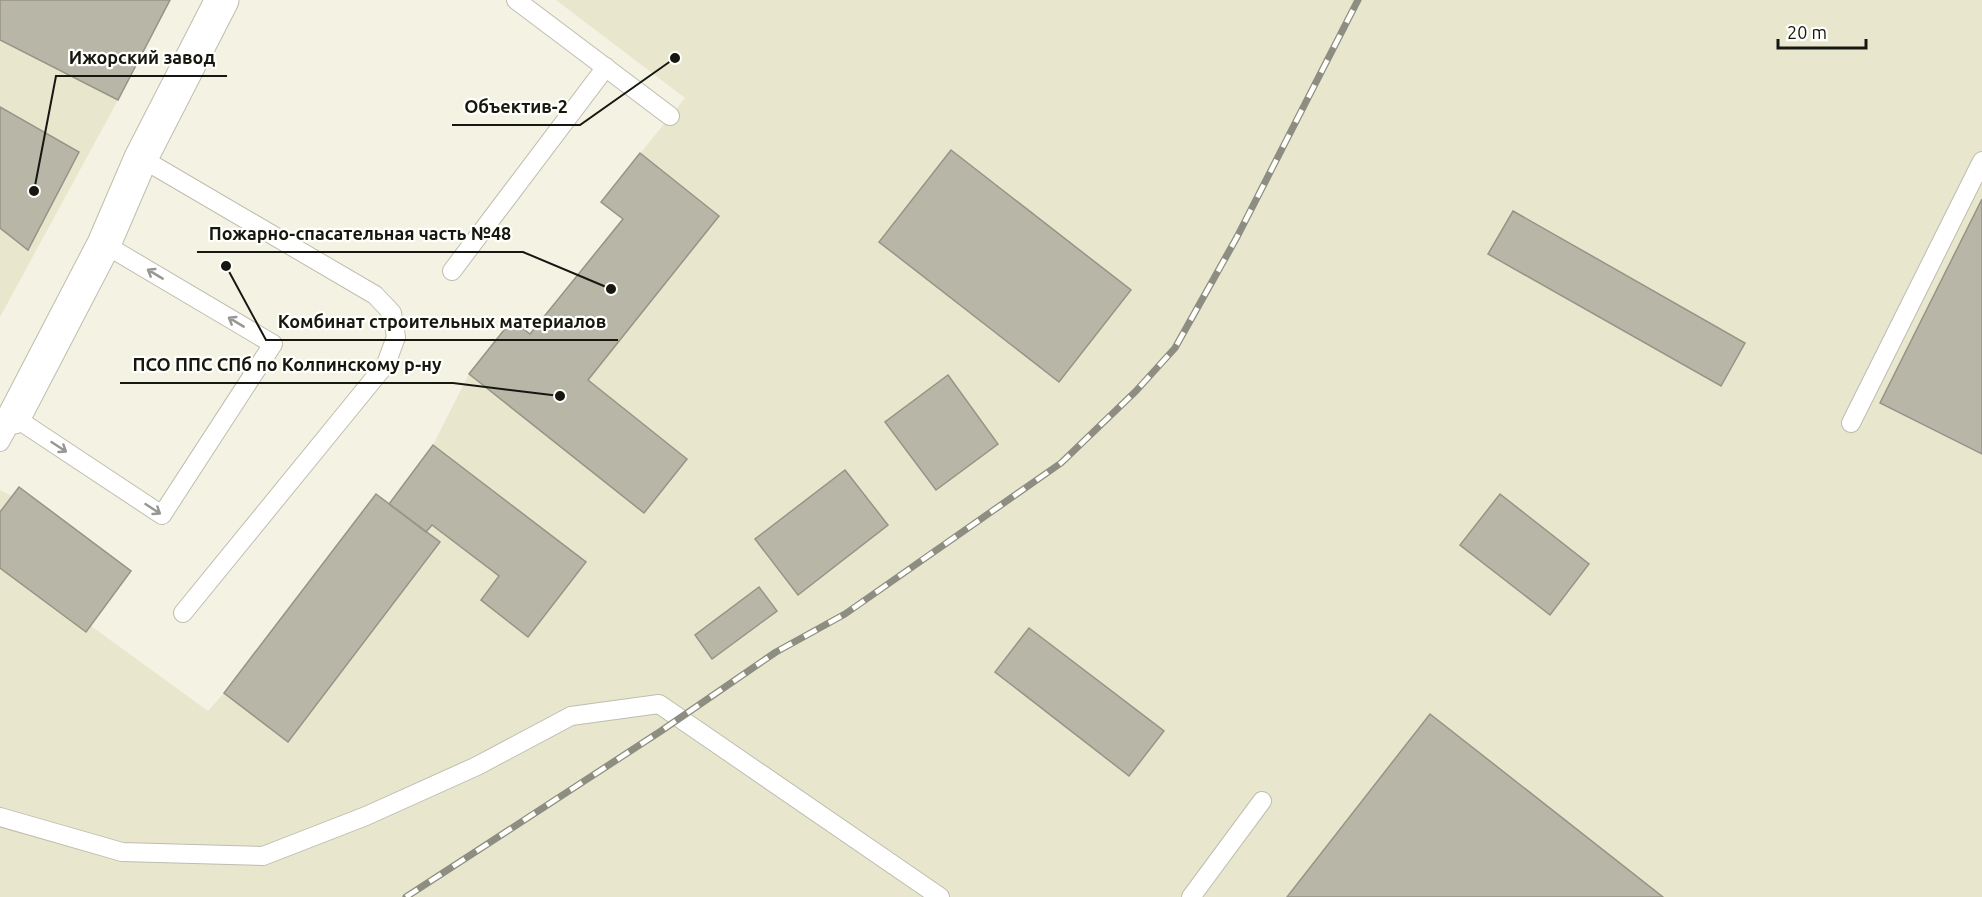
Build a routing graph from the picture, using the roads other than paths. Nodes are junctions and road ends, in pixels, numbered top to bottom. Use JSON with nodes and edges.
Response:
{"nodes":[{"id":1,"x":222,"y":0,"type":"edge"},
{"id":2,"x":516,"y":0,"type":"edge"},
{"id":3,"x":606,"y":67,"type":"junction"},
{"id":4,"x":670,"y":116,"type":"dead end"},
{"id":5,"x":141,"y":158,"type":"junction"},
{"id":6,"x":1982,"y":161,"type":"edge"},
{"id":7,"x":104,"y":244,"type":"junction"},
{"id":8,"x":452,"y":271,"type":"dead end"},
{"id":9,"x":1851,"y":423,"type":"dead end"},
{"id":10,"x":7,"y":430,"type":"edge"},
{"id":11,"x":183,"y":613,"type":"dead end"},
{"id":12,"x":1262,"y":801,"type":"dead end"},
{"id":13,"x":0,"y":817,"type":"edge"},
{"id":14,"x":940,"y":897,"type":"edge"},
{"id":15,"x":1191,"y":897,"type":"edge"}],
"edges":[{"from":1,"to":5,"type":"street"},
{"from":2,"to":3,"type":"lane"},
{"from":3,"to":4,"type":"lane"},
{"from":3,"to":8,"type":"lane"},
{"from":5,"to":7,"type":"street"},
{"from":5,"to":11,"type":"lane"},
{"from":6,"to":9,"type":"lane"},
{"from":7,"to":10,"type":"street"},
{"from":10,"to":7,"type":"lane","one_way":true},
{"from":12,"to":15,"type":"lane"},
{"from":13,"to":14,"type":"lane"}]}
